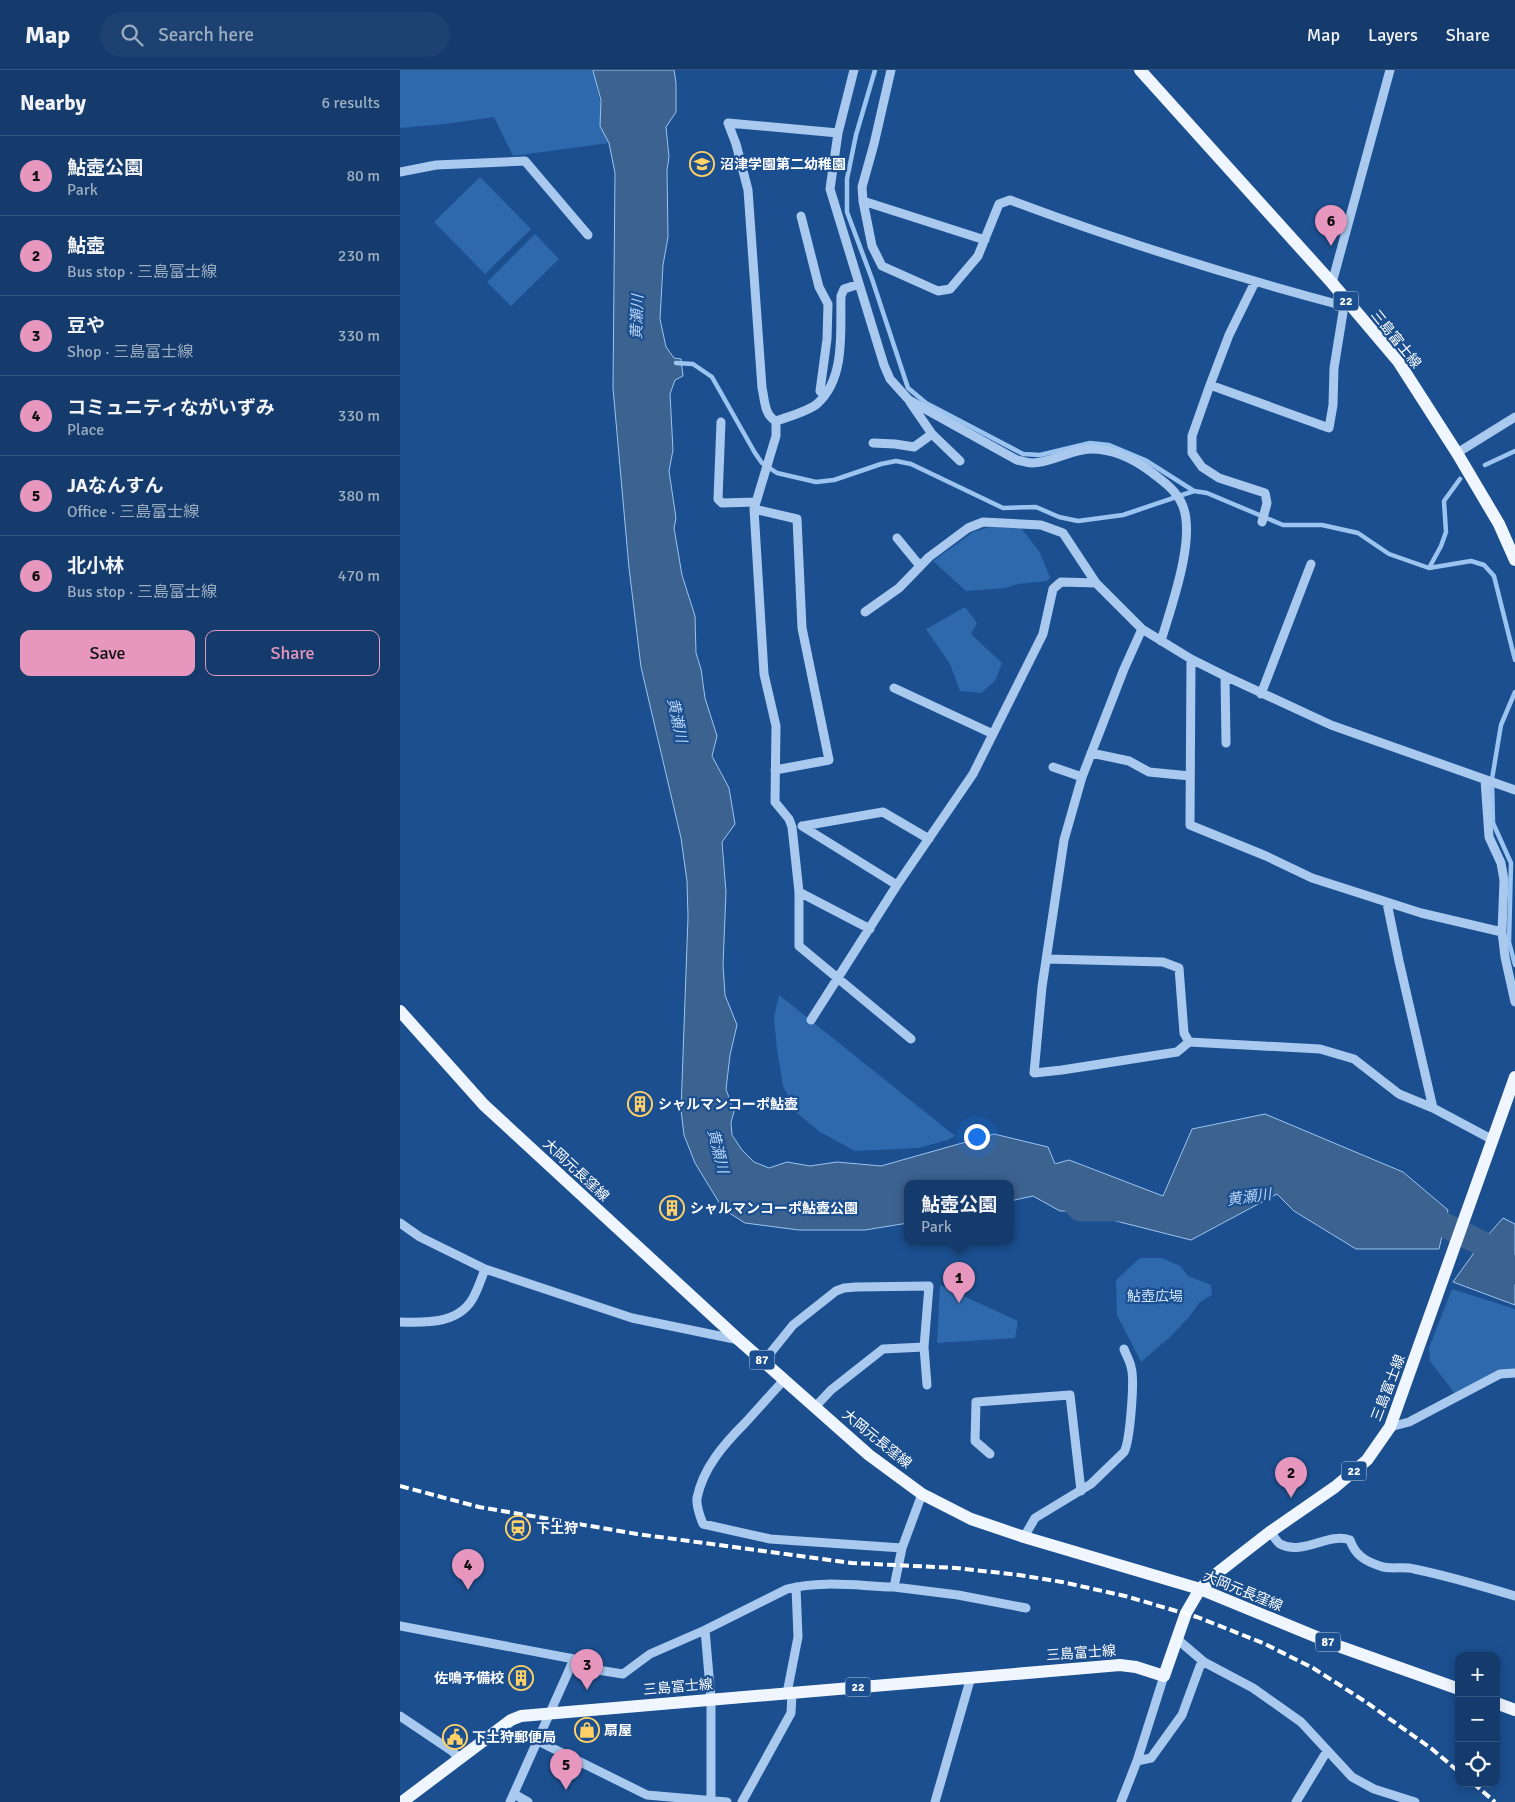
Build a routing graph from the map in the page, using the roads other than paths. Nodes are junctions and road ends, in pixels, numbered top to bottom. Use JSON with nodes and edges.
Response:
{"nodes":[{"id":1,"x":854,"y":70,"type":"edge"},
{"id":2,"x":891,"y":70,"type":"edge"},
{"id":3,"x":1140,"y":70,"type":"edge"},
{"id":4,"x":1390,"y":70,"type":"edge"},
{"id":5,"x":838,"y":133,"type":"junction"},
{"id":6,"x":400,"y":172,"type":"edge"},
{"id":7,"x":863,"y":201,"type":"junction"},
{"id":8,"x":801,"y":216,"type":"dead end"},
{"id":9,"x":588,"y":236,"type":"dead end"},
{"id":10,"x":984,"y":240,"type":"junction"},
{"id":11,"x":1255,"y":282,"type":"junction"},
{"id":12,"x":1332,"y":283,"type":"junction"},
{"id":13,"x":859,"y":284,"type":"junction"},
{"id":14,"x":1346,"y":305,"type":"junction"},
{"id":15,"x":1210,"y":385,"type":"junction"},
{"id":16,"x":824,"y":395,"type":"junction"},
{"id":17,"x":909,"y":400,"type":"junction"},
{"id":18,"x":1515,"y":417,"type":"edge"},
{"id":19,"x":776,"y":421,"type":"junction"},
{"id":20,"x":721,"y":422,"type":"dead end"},
{"id":21,"x":932,"y":434,"type":"junction"},
{"id":22,"x":873,"y":443,"type":"dead end"},
{"id":23,"x":1457,"y":453,"type":"junction"},
{"id":24,"x":960,"y":461,"type":"dead end"},
{"id":25,"x":755,"y":506,"type":"junction"},
{"id":26,"x":1262,"y":522,"type":"dead end"},
{"id":27,"x":898,"y":538,"type":"dead end"},
{"id":28,"x":1515,"y":560,"type":"edge"},
{"id":29,"x":1310,"y":564,"type":"dead end"},
{"id":30,"x":920,"y":566,"type":"junction"},
{"id":31,"x":1096,"y":583,"type":"junction"},
{"id":32,"x":865,"y":612,"type":"dead end"},
{"id":33,"x":1142,"y":629,"type":"junction"},
{"id":34,"x":1162,"y":642,"type":"junction"},
{"id":35,"x":1191,"y":659,"type":"junction"},
{"id":36,"x":1225,"y":676,"type":"junction"},
{"id":37,"x":894,"y":688,"type":"dead end"},
{"id":38,"x":1261,"y":694,"type":"junction"},
{"id":39,"x":993,"y":734,"type":"junction"},
{"id":40,"x":1226,"y":743,"type":"dead end"},
{"id":41,"x":1091,"y":752,"type":"junction"},
{"id":42,"x":1053,"y":766,"type":"dead end"},
{"id":43,"x":775,"y":770,"type":"junction"},
{"id":44,"x":1190,"y":776,"type":"junction"},
{"id":45,"x":1082,"y":777,"type":"junction"},
{"id":46,"x":1485,"y":780,"type":"junction"},
{"id":47,"x":1515,"y":790,"type":"edge"},
{"id":48,"x":803,"y":826,"type":"junction"},
{"id":49,"x":792,"y":827,"type":"junction"},
{"id":50,"x":929,"y":839,"type":"junction"},
{"id":51,"x":897,"y":885,"type":"junction"},
{"id":52,"x":798,"y":892,"type":"junction"},
{"id":53,"x":1387,"y":903,"type":"junction"},
{"id":54,"x":870,"y":929,"type":"junction"},
{"id":55,"x":1502,"y":932,"type":"junction"},
{"id":56,"x":1047,"y":959,"type":"junction"},
{"id":57,"x":838,"y":978,"type":"junction"},
{"id":58,"x":1515,"y":1002,"type":"edge"},
{"id":59,"x":400,"y":1011,"type":"edge"},
{"id":60,"x":810,"y":1020,"type":"dead end"},
{"id":61,"x":911,"y":1039,"type":"dead end"},
{"id":62,"x":1189,"y":1042,"type":"junction"},
{"id":63,"x":1515,"y":1077,"type":"edge"},
{"id":64,"x":1433,"y":1108,"type":"junction"},
{"id":65,"x":1493,"y":1140,"type":"junction"},
{"id":66,"x":400,"y":1223,"type":"edge"},
{"id":67,"x":485,"y":1268,"type":"junction"},
{"id":68,"x":400,"y":1322,"type":"edge"},
{"id":69,"x":739,"y":1340,"type":"junction"},
{"id":70,"x":924,"y":1347,"type":"junction"},
{"id":71,"x":1124,"y":1349,"type":"dead end"},
{"id":72,"x":764,"y":1362,"type":"junction"},
{"id":73,"x":1515,"y":1373,"type":"edge"},
{"id":74,"x":784,"y":1380,"type":"junction"},
{"id":75,"x":926,"y":1385,"type":"dead end"},
{"id":76,"x":815,"y":1406,"type":"junction"},
{"id":77,"x":1390,"y":1427,"type":"junction"},
{"id":78,"x":990,"y":1454,"type":"dead end"},
{"id":79,"x":1081,"y":1492,"type":"junction"},
{"id":80,"x":922,"y":1494,"type":"junction"},
{"id":81,"x":1270,"y":1532,"type":"junction"},
{"id":82,"x":1024,"y":1537,"type":"junction"},
{"id":83,"x":902,"y":1548,"type":"junction"},
{"id":84,"x":796,"y":1587,"type":"junction"},
{"id":85,"x":894,"y":1587,"type":"junction"},
{"id":86,"x":1200,"y":1589,"type":"junction"},
{"id":87,"x":1515,"y":1596,"type":"edge"},
{"id":88,"x":1026,"y":1608,"type":"dead end"},
{"id":89,"x":400,"y":1626,"type":"edge"},
{"id":90,"x":705,"y":1630,"type":"junction"},
{"id":91,"x":1177,"y":1639,"type":"junction"},
{"id":92,"x":1204,"y":1662,"type":"junction"},
{"id":93,"x":572,"y":1666,"type":"junction"},
{"id":94,"x":1164,"y":1676,"type":"junction"},
{"id":95,"x":972,"y":1677,"type":"junction"},
{"id":96,"x":1455,"y":1689,"type":"edge"},
{"id":97,"x":789,"y":1693,"type":"junction"},
{"id":98,"x":711,"y":1699,"type":"junction"},
{"id":99,"x":1500,"y":1704,"type":"edge"},
{"id":100,"x":1515,"y":1710,"type":"edge"},
{"id":101,"x":550,"y":1713,"type":"junction"},
{"id":102,"x":400,"y":1716,"type":"edge"},
{"id":103,"x":538,"y":1741,"type":"junction"},
{"id":104,"x":1327,"y":1751,"type":"junction"},
{"id":105,"x":460,"y":1759,"type":"junction"},
{"id":106,"x":1137,"y":1761,"type":"junction"},
{"id":107,"x":512,"y":1798,"type":"edge"},
{"id":108,"x":717,"y":1801,"type":"edge"},
{"id":109,"x":1121,"y":1801,"type":"edge"},
{"id":110,"x":402,"y":1802,"type":"edge"},
{"id":111,"x":528,"y":1802,"type":"edge"},
{"id":112,"x":727,"y":1802,"type":"edge"},
{"id":113,"x":742,"y":1802,"type":"edge"},
{"id":114,"x":935,"y":1802,"type":"edge"},
{"id":115,"x":1131,"y":1802,"type":"edge"},
{"id":116,"x":1296,"y":1802,"type":"edge"},
{"id":117,"x":1414,"y":1802,"type":"edge"}],
"edges":[{"from":1,"to":5,"type":"street"},
{"from":2,"to":7,"type":"street"},
{"from":3,"to":12,"type":"main road","name":"三島富士線","number":"22"},
{"from":4,"to":12,"type":"street"},
{"from":5,"to":13,"type":"street"},
{"from":5,"to":19,"type":"street"},
{"from":6,"to":9,"type":"street"},
{"from":7,"to":10,"type":"street"},
{"from":7,"to":10,"type":"street"},
{"from":8,"to":16,"type":"street"},
{"from":10,"to":11,"type":"street"},
{"from":11,"to":14,"type":"street"},
{"from":11,"to":15,"type":"street"},
{"from":12,"to":14,"type":"main road","name":"三島富士線","number":"22"},
{"from":13,"to":16,"type":"street"},
{"from":13,"to":17,"type":"street"},
{"from":14,"to":15,"type":"street"},
{"from":14,"to":23,"type":"main road","name":"三島富士線","number":"22"},
{"from":15,"to":26,"type":"street"},
{"from":16,"to":19,"type":"street"},
{"from":17,"to":21,"type":"street"},
{"from":17,"to":34,"type":"street"},
{"from":18,"to":23,"type":"street"},
{"from":19,"to":25,"type":"street"},
{"from":20,"to":25,"type":"street"},
{"from":21,"to":22,"type":"street"},
{"from":21,"to":24,"type":"street"},
{"from":23,"to":28,"type":"main road","name":"三島富士線","number":"22"},
{"from":25,"to":43,"type":"street"},
{"from":25,"to":43,"type":"street"},
{"from":27,"to":30,"type":"street"},
{"from":29,"to":38,"type":"street"},
{"from":30,"to":31,"type":"street"},
{"from":30,"to":32,"type":"street"},
{"from":31,"to":33,"type":"street"},
{"from":31,"to":39,"type":"street"},
{"from":33,"to":34,"type":"street"},
{"from":33,"to":41,"type":"street"},
{"from":34,"to":35,"type":"street"},
{"from":35,"to":36,"type":"street"},
{"from":35,"to":44,"type":"street"},
{"from":36,"to":38,"type":"street"},
{"from":36,"to":40,"type":"street"},
{"from":37,"to":39,"type":"street"},
{"from":38,"to":46,"type":"street"},
{"from":39,"to":50,"type":"street"},
{"from":41,"to":44,"type":"street"},
{"from":41,"to":45,"type":"street"},
{"from":42,"to":45,"type":"street"},
{"from":43,"to":49,"type":"street"},
{"from":44,"to":53,"type":"street"},
{"from":45,"to":56,"type":"street"},
{"from":46,"to":47,"type":"street"},
{"from":46,"to":55,"type":"street"},
{"from":48,"to":49,"type":"street"},
{"from":48,"to":50,"type":"street"},
{"from":48,"to":51,"type":"street"},
{"from":49,"to":52,"type":"street"},
{"from":50,"to":51,"type":"street"},
{"from":51,"to":54,"type":"street"},
{"from":52,"to":54,"type":"street"},
{"from":52,"to":57,"type":"street"},
{"from":53,"to":55,"type":"street"},
{"from":53,"to":64,"type":"street"},
{"from":54,"to":57,"type":"street"},
{"from":55,"to":58,"type":"street"},
{"from":56,"to":62,"type":"street"},
{"from":56,"to":62,"type":"street"},
{"from":57,"to":60,"type":"street"},
{"from":57,"to":61,"type":"street"},
{"from":59,"to":69,"type":"main road","name":"大岡元長窪線","number":"87"},
{"from":62,"to":64,"type":"street"},
{"from":63,"to":65,"type":"main road","name":"三島富士線","number":"22"},
{"from":64,"to":65,"type":"street"},
{"from":65,"to":77,"type":"main road","name":"三島富士線","number":"22"},
{"from":66,"to":67,"type":"street"},
{"from":67,"to":68,"type":"street"},
{"from":67,"to":69,"type":"street"},
{"from":69,"to":72,"type":"main road","name":"大岡元長窪線","number":"87"},
{"from":70,"to":72,"type":"street"},
{"from":70,"to":75,"type":"street"},
{"from":70,"to":76,"type":"street"},
{"from":71,"to":79,"type":"street"},
{"from":72,"to":74,"type":"main road","name":"大岡元長窪線","number":"87"},
{"from":73,"to":77,"type":"street"},
{"from":74,"to":76,"type":"main road","name":"大岡元長窪線","number":"87"},
{"from":74,"to":83,"type":"street"},
{"from":76,"to":80,"type":"main road","name":"大岡元長窪線","number":"87"},
{"from":77,"to":81,"type":"main road","name":"三島富士線","number":"22"},
{"from":78,"to":79,"type":"street"},
{"from":79,"to":82,"type":"street"},
{"from":80,"to":82,"type":"main road","name":"大岡元長窪線","number":"87"},
{"from":80,"to":83,"type":"street"},
{"from":81,"to":86,"type":"main road","name":"三島富士線","number":"22"},
{"from":81,"to":87,"type":"street"},
{"from":82,"to":86,"type":"main road","name":"大岡元長窪線","number":"87"},
{"from":83,"to":85,"type":"street"},
{"from":84,"to":85,"type":"street"},
{"from":84,"to":90,"type":"street"},
{"from":84,"to":97,"type":"street"},
{"from":85,"to":88,"type":"street"},
{"from":86,"to":91,"type":"main road","name":"三島富士線","number":"22"},
{"from":86,"to":96,"type":"main road","name":"大岡元長窪線","number":"87"},
{"from":89,"to":93,"type":"street"},
{"from":90,"to":93,"type":"street"},
{"from":90,"to":98,"type":"street"},
{"from":91,"to":92,"type":"street"},
{"from":91,"to":94,"type":"main road","name":"三島富士線","number":"22"},
{"from":92,"to":104,"type":"street"},
{"from":92,"to":106,"type":"street"},
{"from":93,"to":101,"type":"street"},
{"from":94,"to":95,"type":"main road","name":"三島富士線","number":"22"},
{"from":94,"to":106,"type":"street"},
{"from":95,"to":97,"type":"main road","name":"三島富士線","number":"22"},
{"from":95,"to":114,"type":"street"},
{"from":97,"to":98,"type":"main road","name":"三島富士線","number":"22"},
{"from":97,"to":113,"type":"street"},
{"from":98,"to":101,"type":"main road","name":"三島富士線","number":"22"},
{"from":98,"to":108,"type":"street"},
{"from":99,"to":100,"type":"main road"},
{"from":101,"to":103,"type":"street"},
{"from":101,"to":105,"type":"main road","name":"三島富士線","number":"22"},
{"from":102,"to":105,"type":"street"},
{"from":103,"to":107,"type":"street"},
{"from":103,"to":108,"type":"street"},
{"from":104,"to":116,"type":"street"},
{"from":104,"to":117,"type":"street"},
{"from":105,"to":110,"type":"main road","name":"三島富士線","number":"22"},
{"from":106,"to":109,"type":"street"},
{"from":107,"to":111,"type":"street"},
{"from":108,"to":112,"type":"street"},
{"from":109,"to":115,"type":"street"}]}
